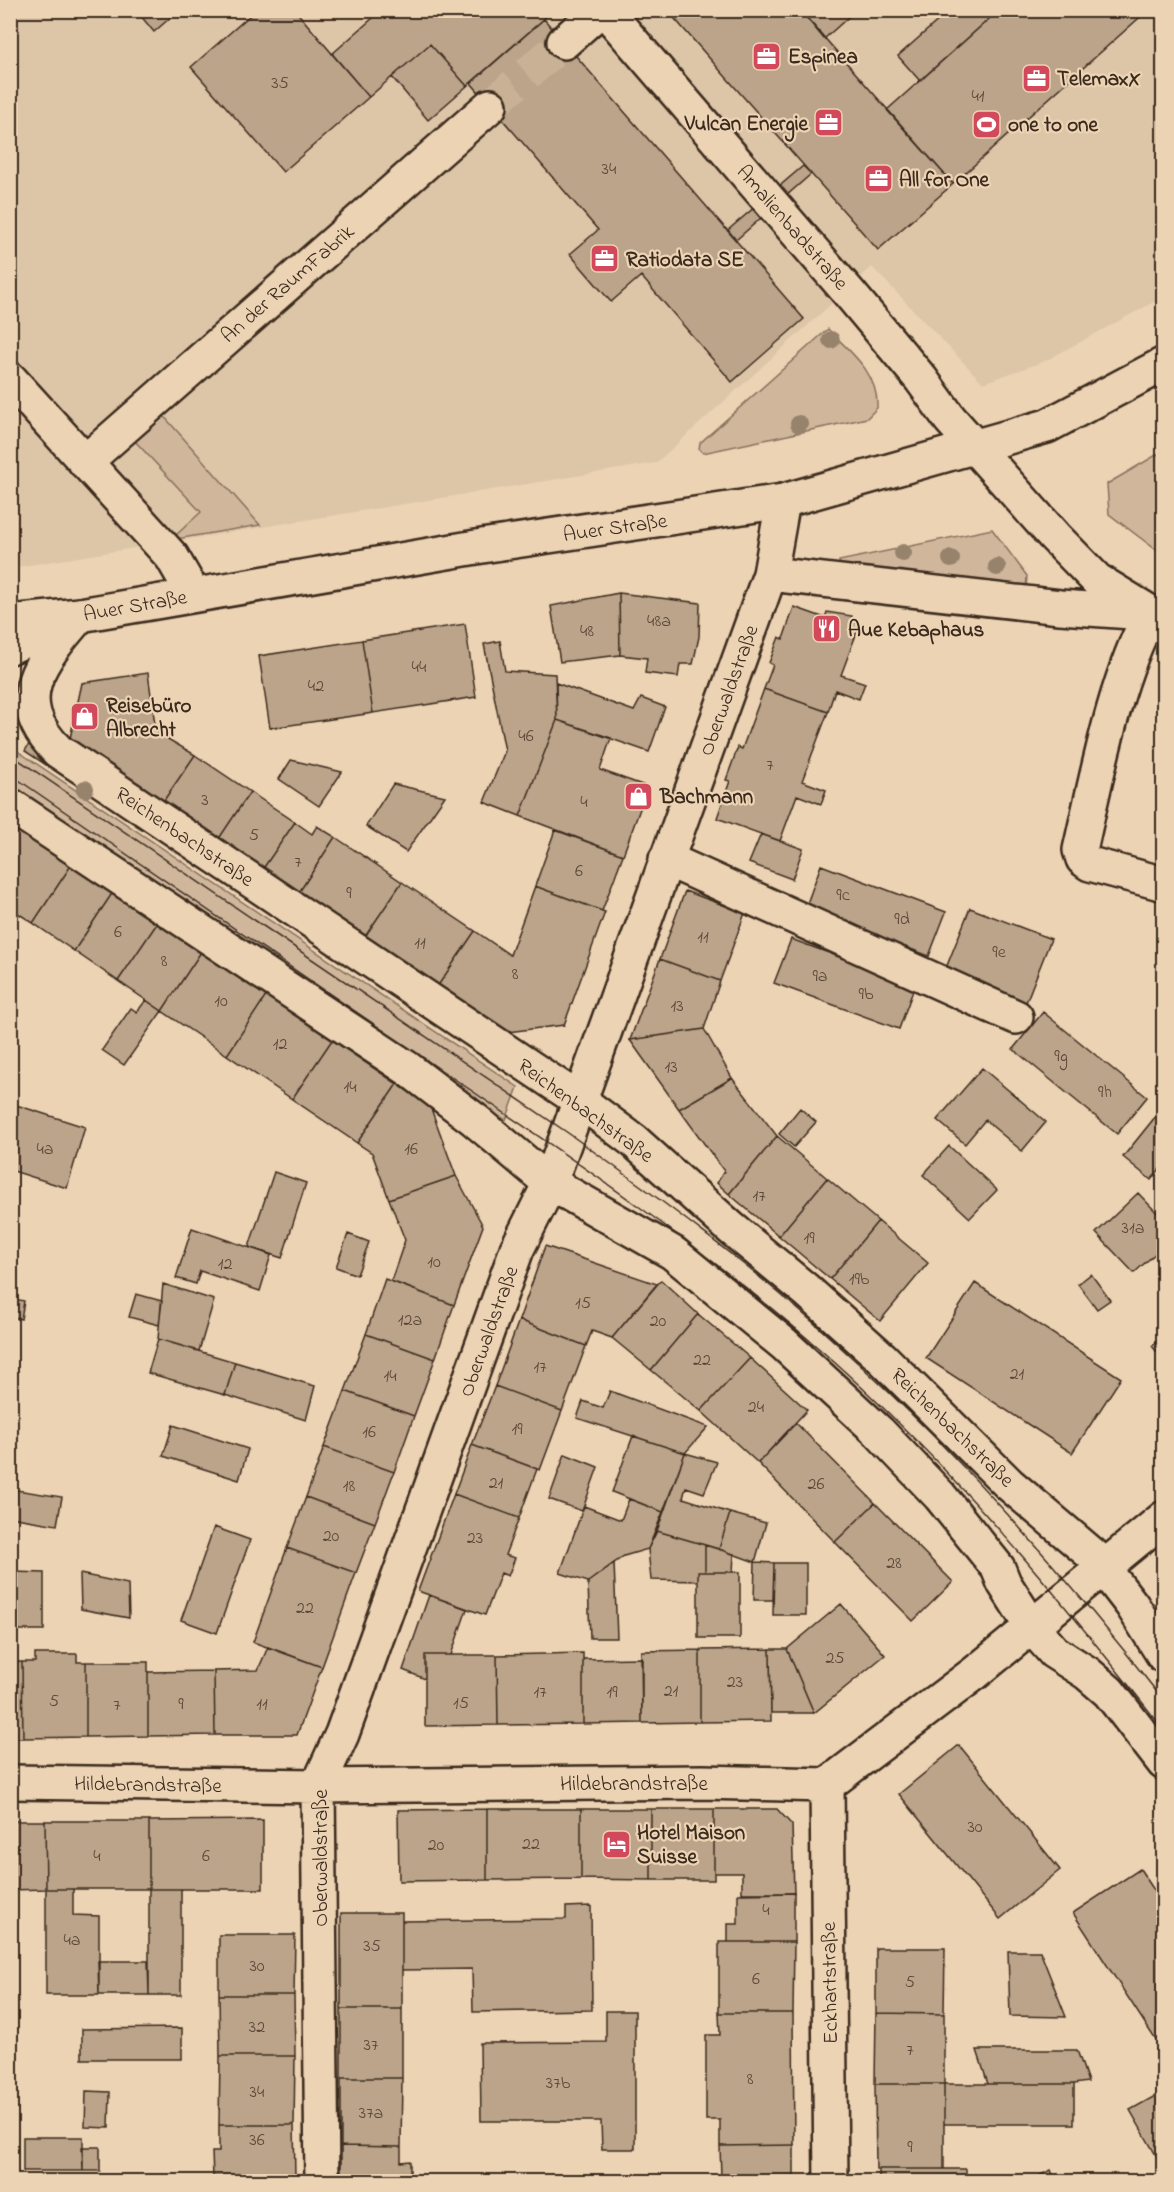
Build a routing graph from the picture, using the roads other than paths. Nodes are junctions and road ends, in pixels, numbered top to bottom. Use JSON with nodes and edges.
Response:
{"nodes":[{"id":1,"x":600,"y":10,"type":"edge"},
{"id":2,"x":605,"y":10,"type":"edge"},
{"id":3,"x":564,"y":42,"type":"tunnel mouth"},
{"id":4,"x":490,"y":106,"type":"tunnel mouth"},
{"id":5,"x":1164,"y":364,"type":"edge"},
{"id":6,"x":10,"y":379,"type":"edge"},
{"id":7,"x":975,"y":448,"type":"junction"},
{"id":8,"x":85,"y":462,"type":"junction"},
{"id":9,"x":783,"y":501,"type":"junction"},
{"id":10,"x":770,"y":574,"type":"junction"},
{"id":11,"x":194,"y":595,"type":"junction"},
{"id":12,"x":80,"y":615,"type":"junction"},
{"id":13,"x":1157,"y":615,"type":"edge"},
{"id":14,"x":10,"y":622,"type":"edge"},
{"id":15,"x":10,"y":647,"type":"edge"},
{"id":16,"x":10,"y":805,"type":"edge"},
{"id":17,"x":666,"y":859,"type":"junction"},
{"id":18,"x":1164,"y":884,"type":"edge"},
{"id":19,"x":1016,"y":1017,"type":"dead end"},
{"id":20,"x":579,"y":1100,"type":"junction"},
{"id":21,"x":550,"y":1183,"type":"junction"},
{"id":22,"x":1164,"y":1518,"type":"edge"},
{"id":23,"x":1103,"y":1568,"type":"junction"},
{"id":24,"x":1032,"y":1627,"type":"junction"},
{"id":25,"x":1164,"y":1656,"type":"edge"},
{"id":26,"x":1164,"y":1763,"type":"edge"},
{"id":27,"x":10,"y":1782,"type":"edge"},
{"id":28,"x":827,"y":1785,"type":"junction"},
{"id":29,"x":318,"y":1786,"type":"junction"},
{"id":30,"x":322,"y":2181,"type":"edge"},
{"id":31,"x":831,"y":2181,"type":"edge"}],
"edges":[{"from":1,"to":3,"type":"street"},
{"from":2,"to":7,"type":"street","name":"Amalienbadstraße"},
{"from":4,"to":8,"type":"street","name":"An der RaumFabrik"},
{"from":5,"to":7,"type":"street","name":"Auer Straße"},
{"from":6,"to":8,"type":"street"},
{"from":7,"to":9,"type":"street","name":"Auer Straße"},
{"from":7,"to":13,"type":"street"},
{"from":8,"to":11,"type":"street"},
{"from":9,"to":10,"type":"street","name":"Oberwaldstraße"},
{"from":9,"to":11,"type":"street","name":"Auer Straße"},
{"from":10,"to":13,"type":"street"},
{"from":10,"to":17,"type":"street","name":"Oberwaldstraße"},
{"from":11,"to":12,"type":"street","name":"Auer Straße"},
{"from":12,"to":14,"type":"street","name":"Auer Straße"},
{"from":12,"to":15,"type":"street"},
{"from":12,"to":20,"type":"street","name":"Reichenbachstraße"},
{"from":13,"to":18,"type":"street"},
{"from":16,"to":21,"type":"street"},
{"from":17,"to":19,"type":"street"},
{"from":17,"to":20,"type":"street","name":"Oberwaldstraße"},
{"from":20,"to":21,"type":"street","name":"Oberwaldstraße"},
{"from":20,"to":23,"type":"street","name":"Reichenbachstraße"},
{"from":21,"to":24,"type":"street"},
{"from":21,"to":29,"type":"street","name":"Oberwaldstraße"},
{"from":22,"to":23,"type":"street"},
{"from":23,"to":24,"type":"street"},
{"from":23,"to":25,"type":"street","name":"Reichenbachstraße"},
{"from":24,"to":26,"type":"street"},
{"from":24,"to":28,"type":"street"},
{"from":27,"to":29,"type":"street","name":"Hildebrandstraße"},
{"from":28,"to":29,"type":"street","name":"Hildebrandstraße"},
{"from":28,"to":31,"type":"street","name":"Eckhartstraße"},
{"from":29,"to":30,"type":"street","name":"Oberwaldstraße"}]}
